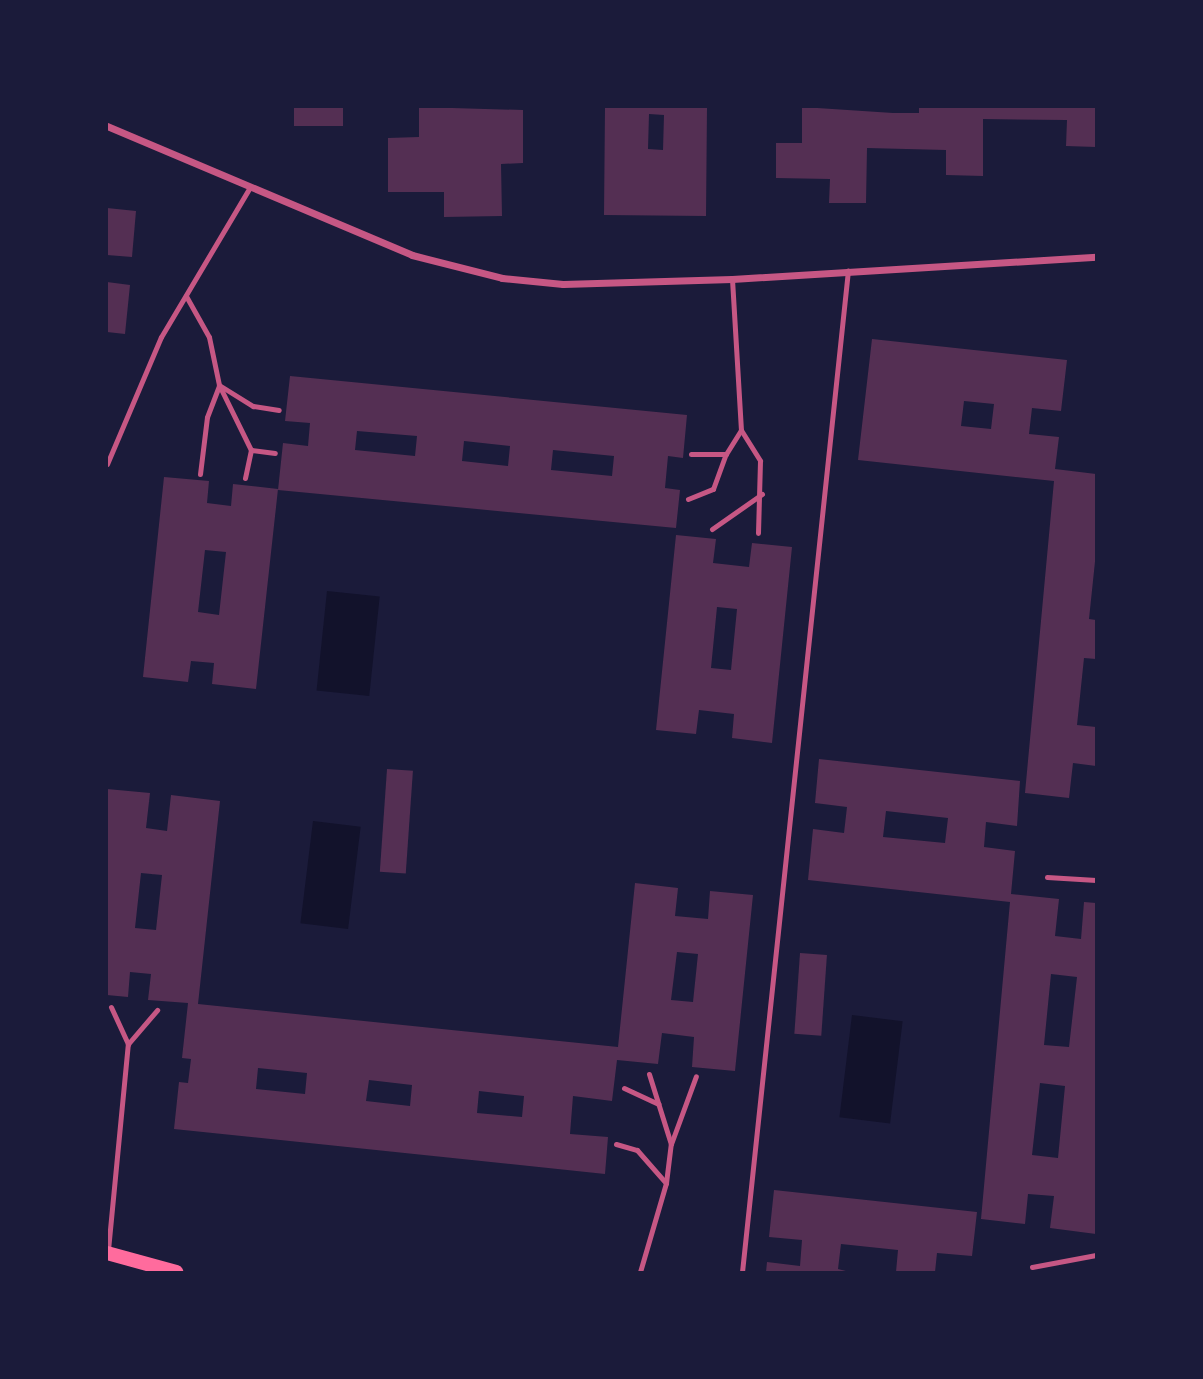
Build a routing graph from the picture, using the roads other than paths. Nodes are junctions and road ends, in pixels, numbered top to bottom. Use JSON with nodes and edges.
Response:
{"nodes":[{"id":1,"x":107,"y":126,"type":"edge"},
{"id":2,"x":250,"y":187,"type":"junction"},
{"id":3,"x":1096,"y":257,"type":"edge"},
{"id":4,"x":848,"y":271,"type":"junction"},
{"id":5,"x":732,"y":279,"type":"junction"},
{"id":6,"x":186,"y":296,"type":"junction"},
{"id":7,"x":219,"y":385,"type":"junction"},
{"id":8,"x":279,"y":410,"type":"dead end"},
{"id":9,"x":741,"y":430,"type":"junction"},
{"id":10,"x":251,"y":450,"type":"junction"},
{"id":11,"x":275,"y":453,"type":"dead end"},
{"id":12,"x":691,"y":454,"type":"dead end"},
{"id":13,"x":726,"y":454,"type":"junction"},
{"id":14,"x":107,"y":464,"type":"edge"},
{"id":15,"x":200,"y":474,"type":"dead end"},
{"id":16,"x":245,"y":478,"type":"dead end"},
{"id":17,"x":762,"y":494,"type":"junction"},
{"id":18,"x":688,"y":499,"type":"dead end"},
{"id":19,"x":712,"y":529,"type":"dead end"},
{"id":20,"x":758,"y":533,"type":"dead end"},
{"id":21,"x":1047,"y":877,"type":"dead end"},
{"id":22,"x":1096,"y":880,"type":"edge"},
{"id":23,"x":111,"y":1007,"type":"dead end"},
{"id":24,"x":158,"y":1010,"type":"dead end"},
{"id":25,"x":128,"y":1044,"type":"junction"},
{"id":26,"x":649,"y":1074,"type":"dead end"},
{"id":27,"x":696,"y":1076,"type":"dead end"},
{"id":28,"x":624,"y":1088,"type":"dead end"},
{"id":29,"x":659,"y":1104,"type":"junction"},
{"id":30,"x":617,"y":1144,"type":"dead end"},
{"id":31,"x":671,"y":1144,"type":"junction"},
{"id":32,"x":666,"y":1183,"type":"junction"},
{"id":33,"x":107,"y":1253,"type":"edge"},
{"id":34,"x":1096,"y":1255,"type":"edge"},
{"id":35,"x":1032,"y":1267,"type":"dead end"},
{"id":36,"x":176,"y":1272,"type":"edge"},
{"id":37,"x":640,"y":1272,"type":"edge"},
{"id":38,"x":742,"y":1272,"type":"edge"}],
"edges":[{"from":1,"to":2,"type":"street"},
{"from":2,"to":5,"type":"street"},
{"from":2,"to":6,"type":"lane"},
{"from":3,"to":4,"type":"street"},
{"from":4,"to":5,"type":"street"},
{"from":4,"to":38,"type":"lane"},
{"from":5,"to":9,"type":"lane"},
{"from":6,"to":7,"type":"lane"},
{"from":6,"to":14,"type":"lane"},
{"from":7,"to":8,"type":"lane"},
{"from":7,"to":10,"type":"lane"},
{"from":7,"to":15,"type":"lane"},
{"from":9,"to":13,"type":"lane"},
{"from":9,"to":17,"type":"lane"},
{"from":10,"to":11,"type":"lane"},
{"from":10,"to":16,"type":"lane"},
{"from":12,"to":13,"type":"lane"},
{"from":13,"to":18,"type":"lane"},
{"from":17,"to":19,"type":"lane"},
{"from":17,"to":20,"type":"lane"},
{"from":21,"to":22,"type":"lane"},
{"from":23,"to":25,"type":"lane"},
{"from":24,"to":25,"type":"lane"},
{"from":25,"to":33,"type":"lane"},
{"from":26,"to":29,"type":"lane"},
{"from":27,"to":31,"type":"lane"},
{"from":28,"to":29,"type":"lane"},
{"from":29,"to":31,"type":"lane"},
{"from":30,"to":32,"type":"lane"},
{"from":31,"to":32,"type":"lane"},
{"from":32,"to":37,"type":"lane"},
{"from":33,"to":36,"type":"main road"},
{"from":34,"to":35,"type":"lane"}]}
